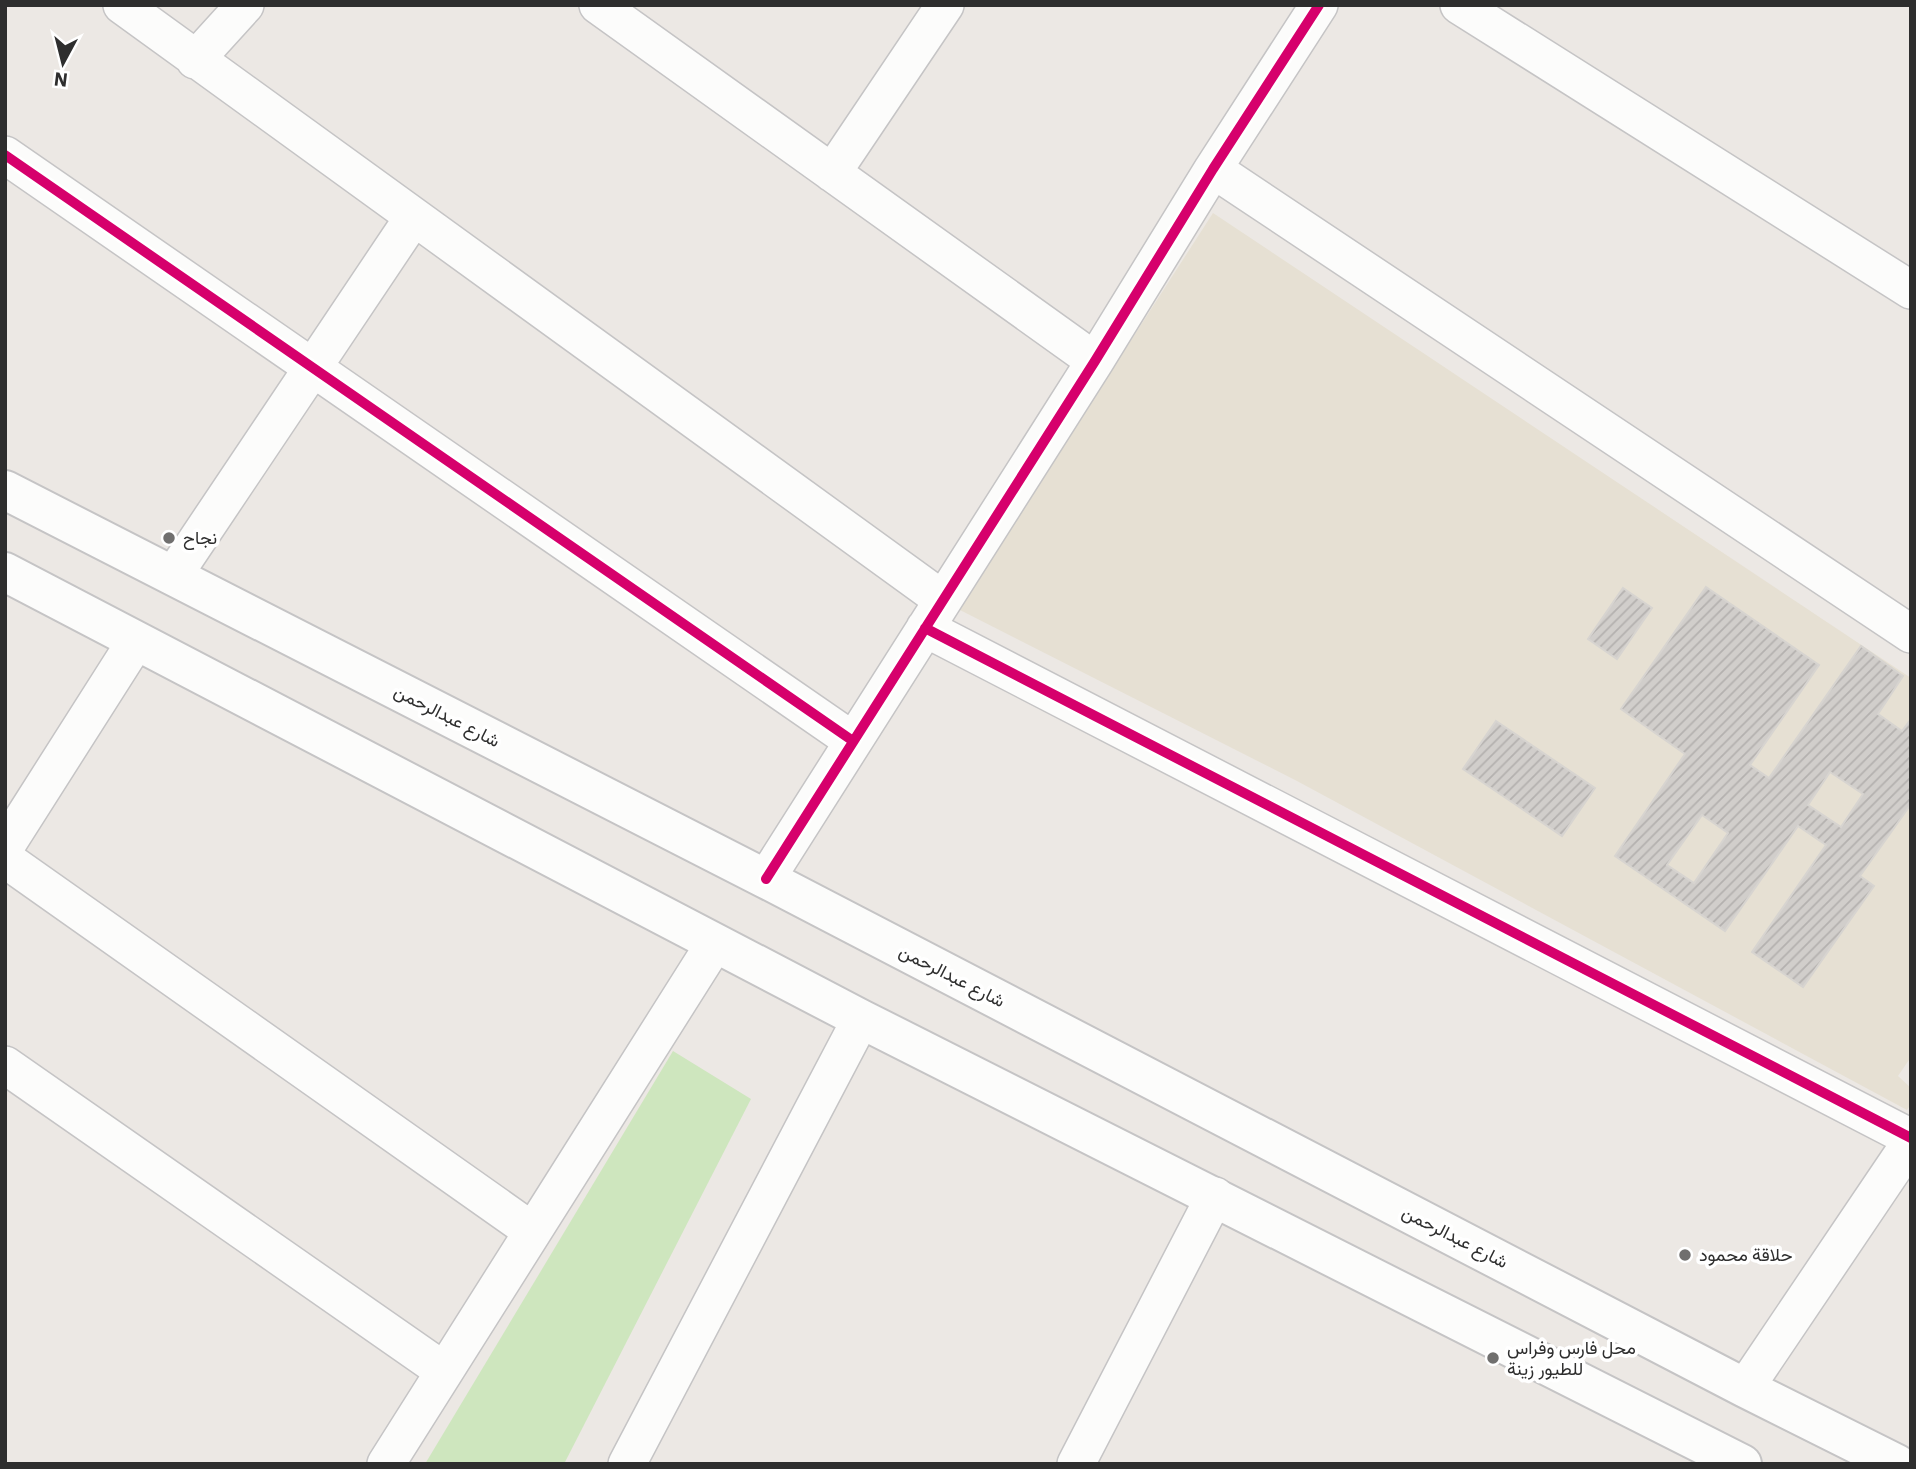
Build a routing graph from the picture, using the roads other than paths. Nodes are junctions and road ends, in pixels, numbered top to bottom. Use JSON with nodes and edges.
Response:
{"nodes":[{"id":1,"x":122,"y":5,"type":"edge"},
{"id":2,"x":244,"y":5,"type":"edge"},
{"id":3,"x":598,"y":5,"type":"edge"},
{"id":4,"x":945,"y":5,"type":"edge"},
{"id":5,"x":1319,"y":5,"type":"edge"},
{"id":6,"x":1459,"y":5,"type":"edge"},
{"id":7,"x":195,"y":60,"type":"junction"},
{"id":8,"x":5,"y":155,"type":"edge"},
{"id":9,"x":1213,"y":169,"type":"junction"},
{"id":10,"x":832,"y":173,"type":"junction"},
{"id":11,"x":413,"y":218,"type":"junction"},
{"id":12,"x":1911,"y":290,"type":"edge"},
{"id":13,"x":1095,"y":361,"type":"junction"},
{"id":14,"x":312,"y":367,"type":"junction"},
{"id":15,"x":5,"y":490,"type":"edge"},
{"id":16,"x":5,"y":572,"type":"edge"},
{"id":17,"x":173,"y":576,"type":"junction"},
{"id":18,"x":934,"y":614,"type":"junction"},
{"id":19,"x":1911,"y":634,"type":"edge"},
{"id":20,"x":136,"y":641,"type":"junction"},
{"id":21,"x":853,"y":741,"type":"junction"},
{"id":22,"x":5,"y":846,"type":"edge"},
{"id":23,"x":5,"y":859,"type":"edge"},
{"id":24,"x":766,"y":879,"type":"junction"},
{"id":25,"x":715,"y":943,"type":"junction"},
{"id":26,"x":861,"y":1019,"type":"junction"},
{"id":27,"x":5,"y":1065,"type":"edge"},
{"id":28,"x":1911,"y":1140,"type":"edge"},
{"id":29,"x":1215,"y":1196,"type":"junction"},
{"id":30,"x":532,"y":1231,"type":"junction"},
{"id":31,"x":444,"y":1371,"type":"junction"},
{"id":32,"x":1745,"y":1388,"type":"junction"},
{"id":33,"x":386,"y":1464,"type":"edge"},
{"id":34,"x":627,"y":1464,"type":"edge"},
{"id":35,"x":1076,"y":1464,"type":"edge"},
{"id":36,"x":1742,"y":1464,"type":"edge"},
{"id":37,"x":1897,"y":1464,"type":"edge"}],
"edges":[{"from":1,"to":7,"type":"street"},
{"from":2,"to":7,"type":"street"},
{"from":3,"to":10,"type":"street"},
{"from":4,"to":10,"type":"street"},
{"from":5,"to":9,"type":"street"},
{"from":6,"to":12,"type":"street"},
{"from":7,"to":11,"type":"street"},
{"from":8,"to":14,"type":"street"},
{"from":9,"to":13,"type":"street"},
{"from":9,"to":19,"type":"street"},
{"from":10,"to":13,"type":"street"},
{"from":11,"to":14,"type":"street"},
{"from":11,"to":18,"type":"street"},
{"from":13,"to":18,"type":"street"},
{"from":14,"to":17,"type":"street"},
{"from":14,"to":21,"type":"street"},
{"from":15,"to":17,"type":"main road","name":"شارع عبدالرحمن"},
{"from":16,"to":20,"type":"main road"},
{"from":17,"to":24,"type":"main road","name":"شارع عبدالرحمن"},
{"from":18,"to":21,"type":"street"},
{"from":18,"to":28,"type":"street"},
{"from":20,"to":22,"type":"street"},
{"from":20,"to":25,"type":"main road"},
{"from":21,"to":24,"type":"street"},
{"from":23,"to":30,"type":"street"},
{"from":24,"to":32,"type":"main road","name":"شارع عبدالرحمن"},
{"from":25,"to":26,"type":"main road"},
{"from":25,"to":30,"type":"street"},
{"from":26,"to":29,"type":"main road"},
{"from":26,"to":34,"type":"street"},
{"from":27,"to":31,"type":"street"},
{"from":28,"to":32,"type":"street"},
{"from":29,"to":35,"type":"street"},
{"from":29,"to":36,"type":"main road"},
{"from":30,"to":31,"type":"street"},
{"from":31,"to":33,"type":"street"},
{"from":32,"to":37,"type":"main road","name":"شارع عبدالرحمن"}]}
